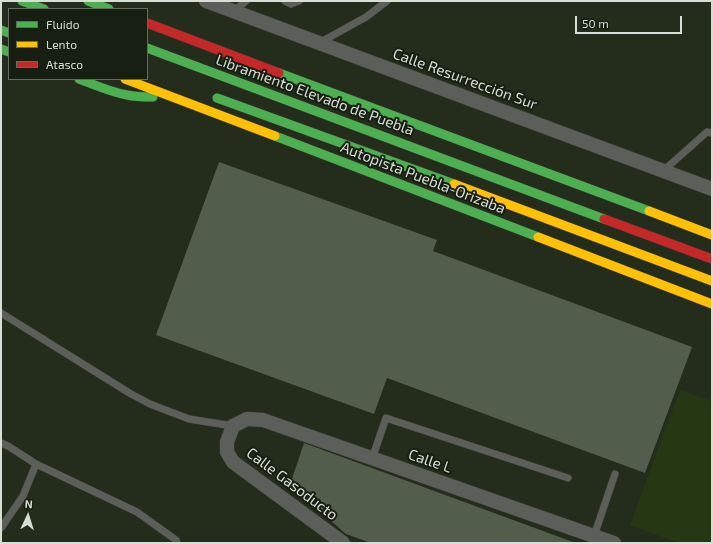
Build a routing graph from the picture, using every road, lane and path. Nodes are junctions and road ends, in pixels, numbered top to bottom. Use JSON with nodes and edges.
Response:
{"nodes":[{"id":1,"x":22,"y":1,"type":"edge"},
{"id":2,"x":88,"y":1,"type":"edge"},
{"id":3,"x":206,"y":1,"type":"edge"},
{"id":4,"x":246,"y":1,"type":"edge"},
{"id":5,"x":284,"y":1,"type":"edge"},
{"id":6,"x":299,"y":1,"type":"edge"},
{"id":7,"x":387,"y":1,"type":"edge"},
{"id":8,"x":41,"y":8,"type":"edge"},
{"id":9,"x":106,"y":8,"type":"edge"},
{"id":10,"x":234,"y":12,"type":"junction"},
{"id":11,"x":148,"y":23,"type":"edge"},
{"id":12,"x":319,"y":43,"type":"junction"},
{"id":13,"x":148,"y":48,"type":"edge"},
{"id":14,"x":81,"y":80,"type":"edge"},
{"id":15,"x":128,"y":80,"type":"edge"},
{"id":16,"x":168,"y":96,"type":"junction"},
{"id":17,"x":210,"y":96,"type":"dead end"},
{"id":18,"x":710,"y":131,"type":"edge"},
{"id":19,"x":663,"y":171,"type":"junction"},
{"id":20,"x":712,"y":190,"type":"edge"},
{"id":21,"x":712,"y":235,"type":"edge"},
{"id":22,"x":712,"y":259,"type":"edge"},
{"id":23,"x":712,"y":281,"type":"edge"},
{"id":24,"x":712,"y":304,"type":"edge"},
{"id":25,"x":1,"y":313,"type":"edge"},
{"id":26,"x":234,"y":426,"type":"junction"},
{"id":27,"x":1,"y":443,"type":"edge"},
{"id":28,"x":372,"y":459,"type":"junction"},
{"id":29,"x":36,"y":464,"type":"junction"},
{"id":30,"x":615,"y":474,"type":"dead end"},
{"id":31,"x":568,"y":478,"type":"dead end"},
{"id":32,"x":1,"y":528,"type":"edge"},
{"id":33,"x":594,"y":536,"type":"junction"},
{"id":34,"x":177,"y":543,"type":"edge"},
{"id":35,"x":343,"y":543,"type":"edge"},
{"id":36,"x":614,"y":543,"type":"edge"}],
"edges":[{"from":1,"to":8,"type":"highway"},
{"from":2,"to":9,"type":"highway"},
{"from":3,"to":10,"type":"street","name":"Calle Resurrección Sur"},
{"from":4,"to":10,"type":"lane"},
{"from":5,"to":6,"type":"lane"},
{"from":7,"to":12,"type":"lane"},
{"from":10,"to":12,"type":"street","name":"Calle Resurrección Sur"},
{"from":11,"to":21,"type":"highway"},
{"from":12,"to":19,"type":"street","name":"Calle Resurrección Sur"},
{"from":13,"to":22,"type":"highway","name":"Libramiento Elevado de Puebla"},
{"from":14,"to":16,"type":"highway"},
{"from":15,"to":16,"type":"highway","name":"Autopista Puebla-Orizaba"},
{"from":16,"to":24,"type":"highway","name":"Autopista Puebla-Orizaba"},
{"from":17,"to":23,"type":"highway"},
{"from":18,"to":19,"type":"lane"},
{"from":19,"to":20,"type":"street","name":"Calle Resurrección Sur"},
{"from":25,"to":26,"type":"lane"},
{"from":26,"to":28,"type":"street","name":"Calle L"},
{"from":26,"to":35,"type":"street","name":"Calle Gasoducto"},
{"from":27,"to":29,"type":"lane"},
{"from":28,"to":31,"type":"lane"},
{"from":28,"to":33,"type":"street","name":"Calle L"},
{"from":29,"to":32,"type":"lane"},
{"from":29,"to":34,"type":"lane"},
{"from":30,"to":33,"type":"lane"},
{"from":33,"to":36,"type":"street","name":"Calle L"}]}
